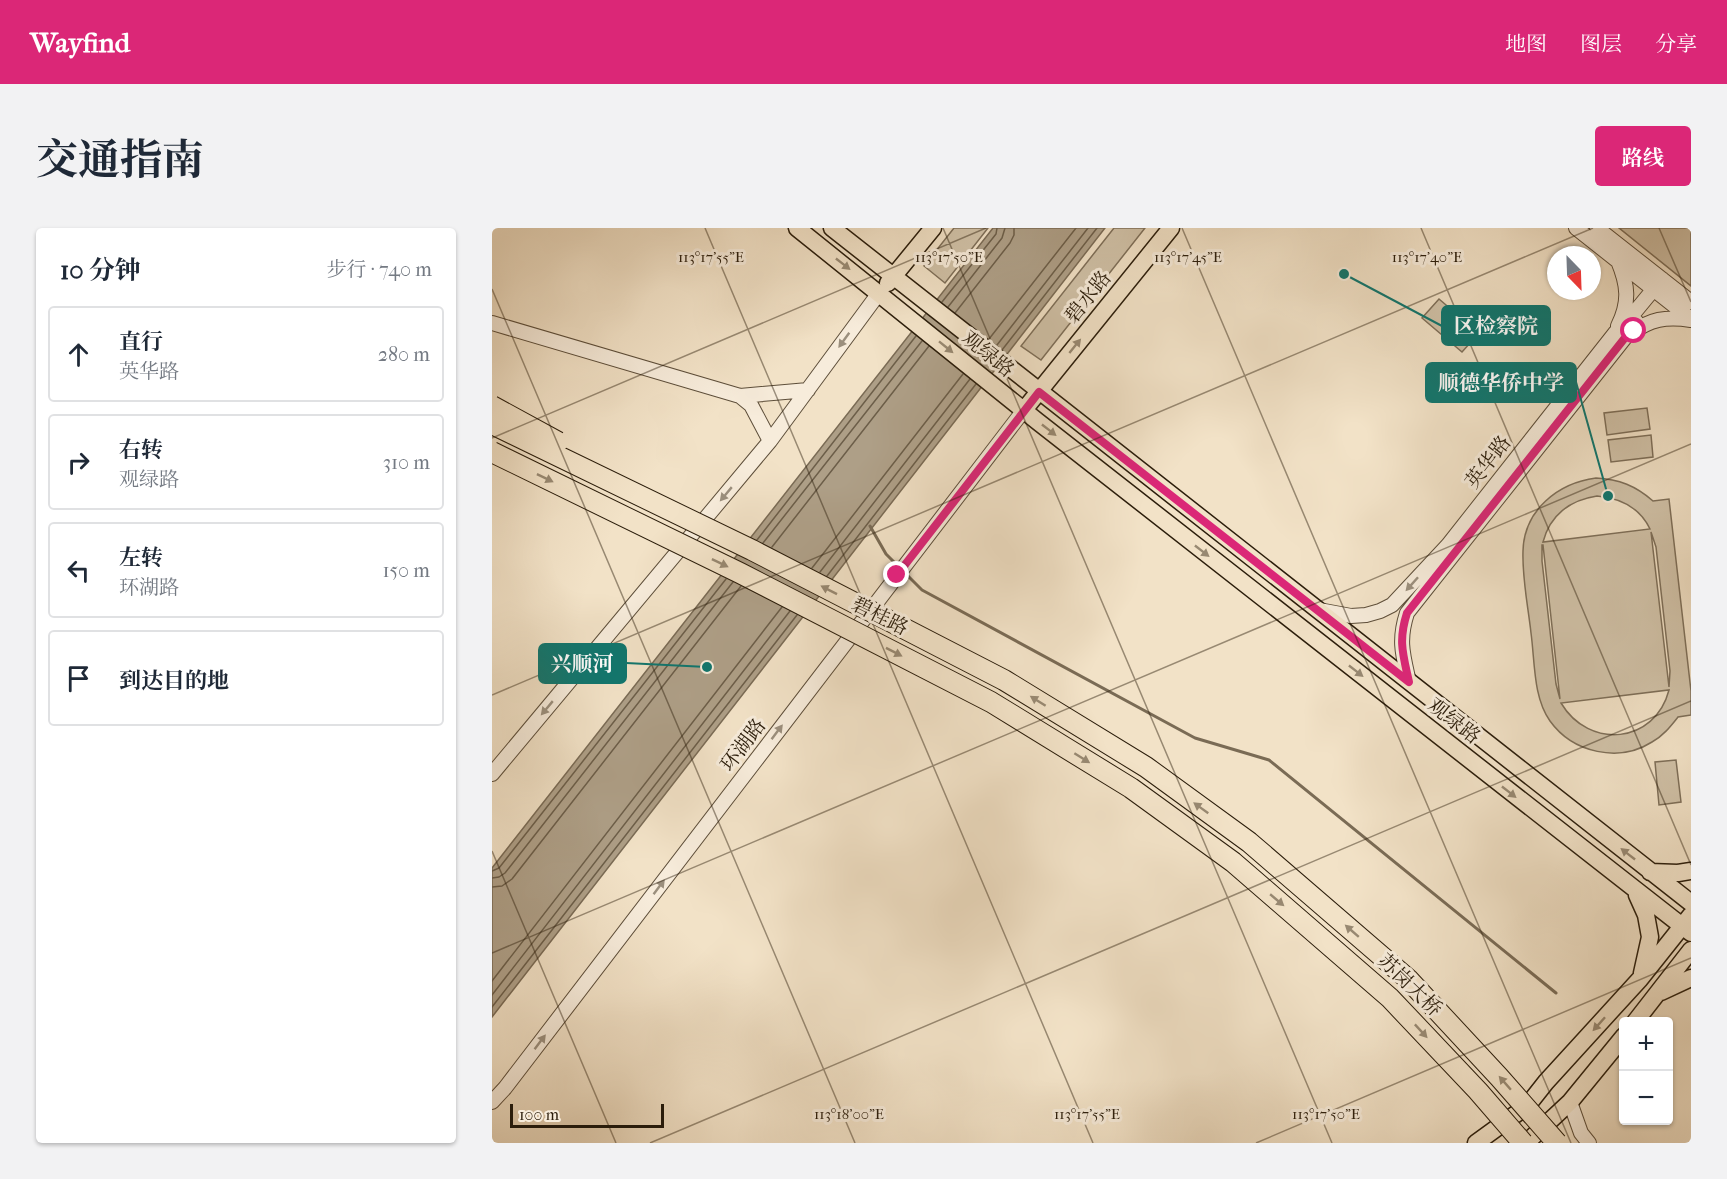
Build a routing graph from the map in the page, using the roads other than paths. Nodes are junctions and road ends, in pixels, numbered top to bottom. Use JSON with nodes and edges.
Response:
{"nodes":[{"id":1,"x":797,"y":228,"type":"edge"},
{"id":2,"x":832,"y":228,"type":"edge"},
{"id":3,"x":933,"y":228,"type":"edge"},
{"id":4,"x":1171,"y":228,"type":"edge"},
{"id":5,"x":1576,"y":228,"type":"edge"},
{"id":6,"x":1597,"y":228,"type":"edge"},
{"id":7,"x":1617,"y":260,"type":"junction"},
{"id":8,"x":893,"y":276,"type":"junction"},
{"id":9,"x":1660,"y":286,"type":"junction"},
{"id":10,"x":879,"y":293,"type":"junction"},
{"id":11,"x":1691,"y":302,"type":"edge"},
{"id":12,"x":1691,"y":320,"type":"edge"},
{"id":13,"x":492,"y":323,"type":"edge"},
{"id":14,"x":1619,"y":336,"type":"junction"},
{"id":15,"x":808,"y":390,"type":"junction"},
{"id":16,"x":1039,"y":392,"type":"junction"},
{"id":17,"x":740,"y":396,"type":"junction"},
{"id":18,"x":492,"y":406,"type":"edge"},
{"id":19,"x":1023,"y":410,"type":"junction"},
{"id":20,"x":492,"y":424,"type":"edge"},
{"id":21,"x":770,"y":441,"type":"junction"},
{"id":22,"x":492,"y":452,"type":"edge"},
{"id":23,"x":773,"y":561,"type":"junction"},
{"id":24,"x":1315,"y":609,"type":"junction"},
{"id":25,"x":1409,"y":682,"type":"junction"},
{"id":26,"x":492,"y":774,"type":"edge"},
{"id":27,"x":1249,"y":842,"type":"joint"},
{"id":28,"x":1233,"y":862,"type":"joint"},
{"id":29,"x":1691,"y":871,"type":"edge"},
{"id":30,"x":1650,"y":872,"type":"junction"},
{"id":31,"x":1636,"y":891,"type":"junction"},
{"id":32,"x":1691,"y":903,"type":"edge"},
{"id":33,"x":1688,"y":925,"type":"edge"},
{"id":34,"x":1691,"y":950,"type":"edge"},
{"id":35,"x":1691,"y":978,"type":"edge"},
{"id":36,"x":1640,"y":979,"type":"junction"},
{"id":37,"x":1658,"y":993,"type":"junction"},
{"id":38,"x":1639,"y":1017,"type":"edge"},
{"id":39,"x":1619,"y":1041,"type":"edge"},
{"id":40,"x":492,"y":1102,"type":"edge"},
{"id":41,"x":1570,"y":1102,"type":"junction"},
{"id":42,"x":1476,"y":1143,"type":"edge"},
{"id":43,"x":1524,"y":1143,"type":"edge"},
{"id":44,"x":1557,"y":1143,"type":"edge"},
{"id":45,"x":1589,"y":1143,"type":"edge"}],
"edges":[{"from":1,"to":10,"type":"main road","name":"观绿路","one_way":true},
{"from":2,"to":8,"type":"main road","name":"观绿路"},
{"from":3,"to":8,"type":"main road"},
{"from":16,"to":4,"type":"main road","name":"碧水路","one_way":true},
{"from":5,"to":7,"type":"street"},
{"from":6,"to":9,"type":"street"},
{"from":7,"to":9,"type":"street"},
{"from":7,"to":14,"type":"street"},
{"from":8,"to":10,"type":"main road"},
{"from":8,"to":16,"type":"main road","name":"观绿路"},
{"from":9,"to":11,"type":"street"},
{"from":9,"to":12,"type":"street"},
{"from":9,"to":14,"type":"street","name":"英华路"},
{"from":10,"to":15,"type":"street","one_way":true},
{"from":10,"to":19,"type":"main road","name":"观绿路","one_way":true},
{"from":12,"to":14,"type":"street"},
{"from":13,"to":17,"type":"street"},
{"from":14,"to":24,"type":"street","name":"英华路","one_way":true},
{"from":14,"to":25,"type":"street","name":"英华路"},
{"from":15,"to":17,"type":"street"},
{"from":15,"to":21,"type":"street"},
{"from":16,"to":19,"type":"main road","name":"碧水路"},
{"from":16,"to":24,"type":"main road","name":"观绿路"},
{"from":17,"to":21,"type":"street"},
{"from":18,"to":23,"type":"highway","bridge":true},
{"from":19,"to":31,"type":"main road","name":"观绿路","one_way":true},
{"from":40,"to":19,"type":"street","name":"环湖路","one_way":true},
{"from":20,"to":23,"type":"highway","name":"碧桂路","bridge":true},
{"from":21,"to":26,"type":"street","one_way":true},
{"from":22,"to":28,"type":"highway","name":"碧桂路","one_way":true,"bridge":true},
{"from":27,"to":23,"type":"highway","name":"碧桂路","one_way":true,"bridge":true},
{"from":24,"to":25,"type":"main road","name":"观绿路"},
{"from":30,"to":25,"type":"main road","name":"观绿路","one_way":true},
{"from":44,"to":27,"type":"highway","name":"苏岗大桥","one_way":true,"bridge":true},
{"from":28,"to":43,"type":"highway","name":"苏岗大桥","one_way":true,"bridge":true},
{"from":29,"to":30,"type":"main road"},
{"from":30,"to":32,"type":"main road","name":"观绿路"},
{"from":31,"to":33,"type":"main road","name":"观绿路"},
{"from":31,"to":36,"type":"main road"},
{"from":33,"to":36,"type":"main road"},
{"from":34,"to":37,"type":"main road"},
{"from":35,"to":37,"type":"main road"},
{"from":36,"to":42,"type":"main road","one_way":true},
{"from":37,"to":38,"type":"main road"},
{"from":39,"to":41,"type":"main road"},
{"from":41,"to":43,"type":"main road"},
{"from":41,"to":45,"type":"street"}]}
